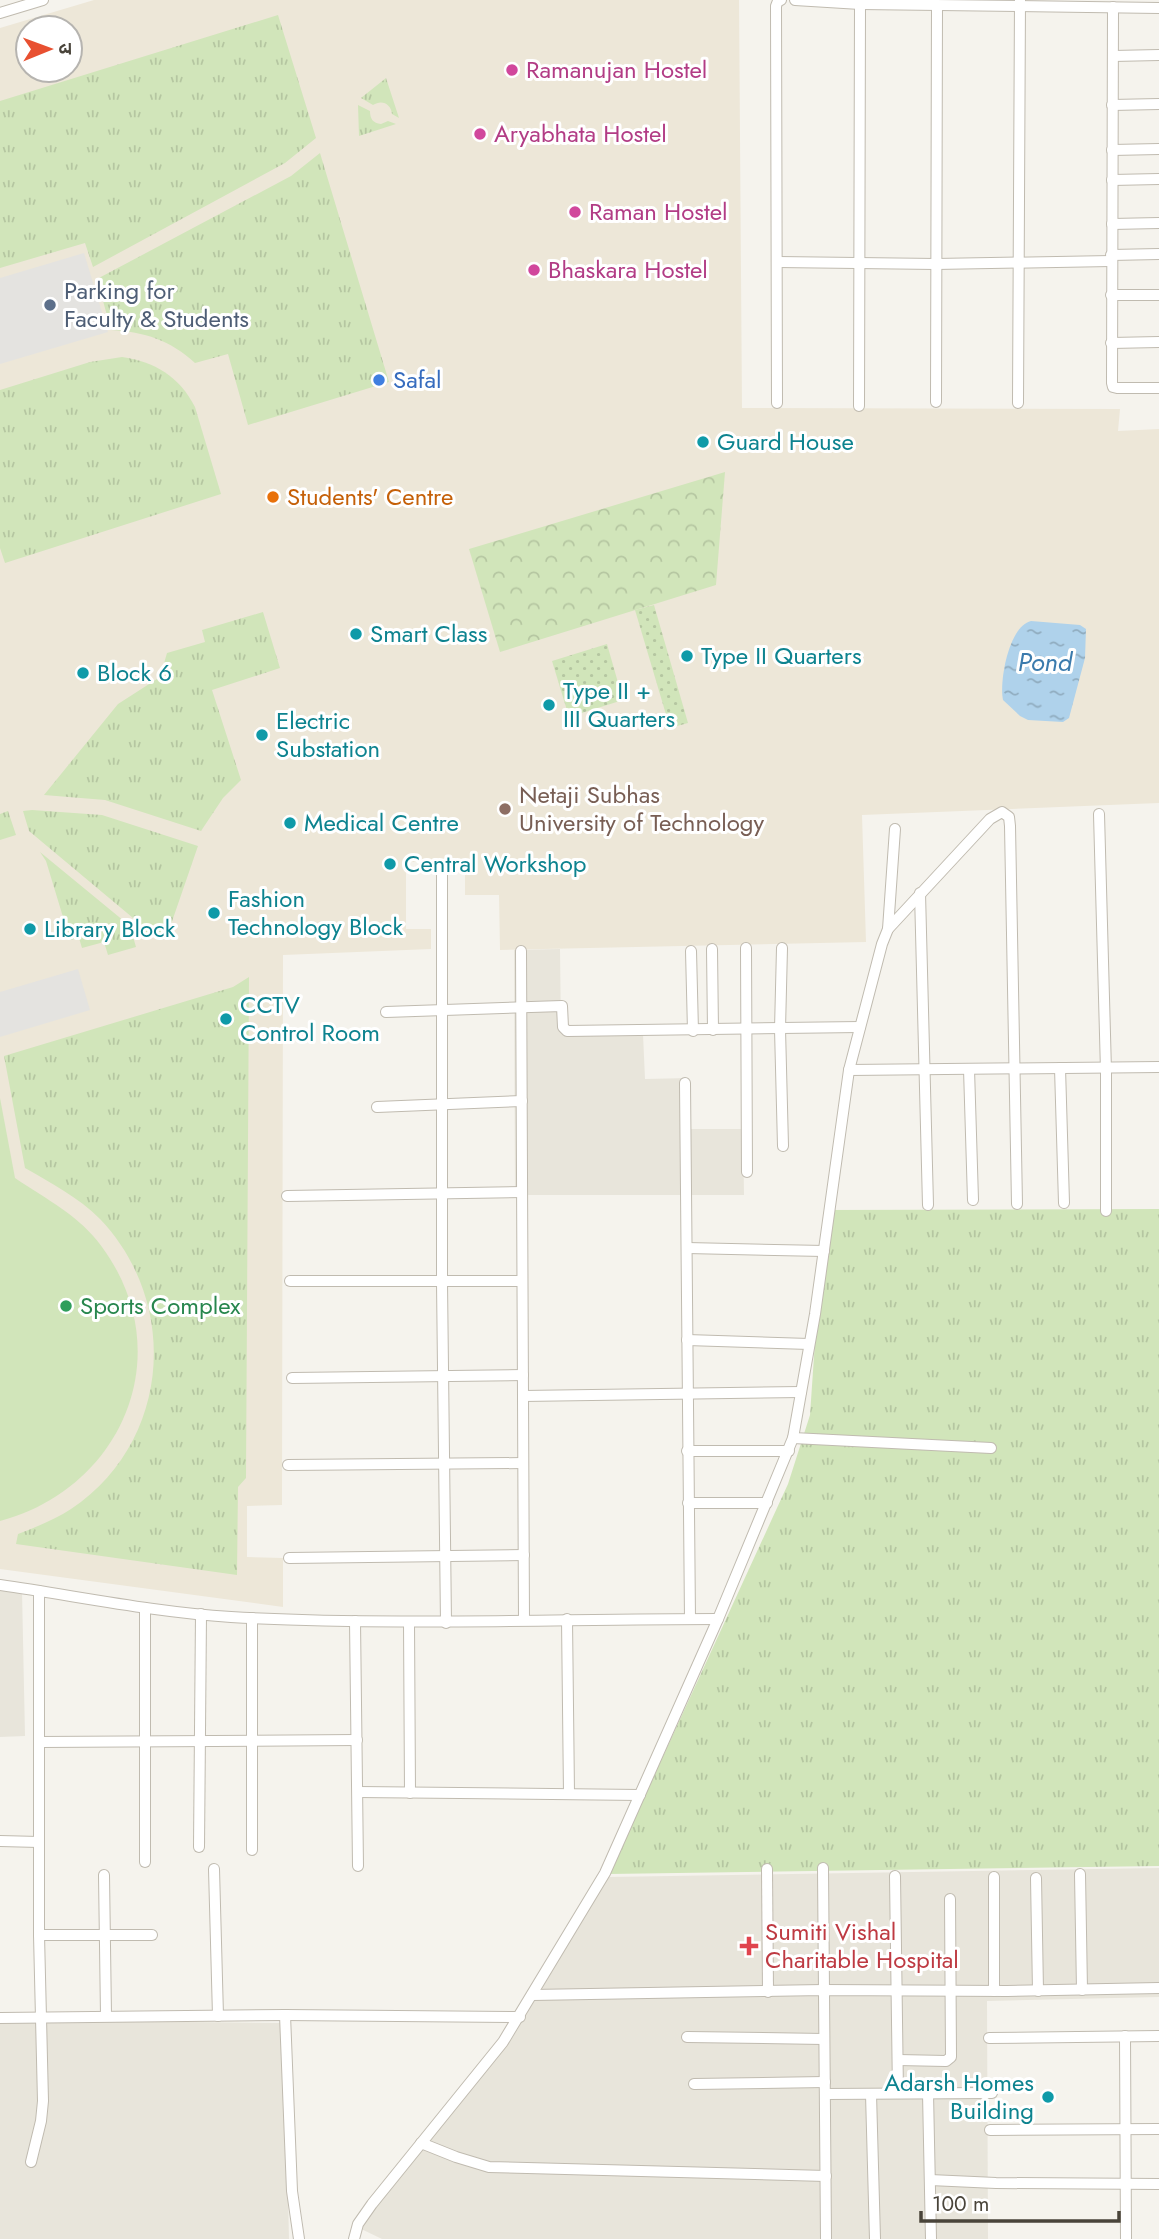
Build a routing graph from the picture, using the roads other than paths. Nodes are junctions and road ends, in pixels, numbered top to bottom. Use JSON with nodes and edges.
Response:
{"nodes":[{"id":1,"x":43,"y":0,"type":"edge"},
{"id":2,"x":781,"y":0,"type":"edge"},
{"id":3,"x":795,"y":0,"type":"edge"},
{"id":4,"x":1020,"y":2,"type":"edge"},
{"id":5,"x":860,"y":4,"type":"junction"},
{"id":6,"x":937,"y":5,"type":"junction"},
{"id":7,"x":1113,"y":7,"type":"junction"},
{"id":8,"x":1159,"y":8,"type":"edge"},
{"id":9,"x":0,"y":13,"type":"edge"},
{"id":10,"x":1159,"y":55,"type":"edge"},
{"id":11,"x":1113,"y":56,"type":"junction"},
{"id":12,"x":1159,"y":104,"type":"edge"},
{"id":13,"x":1112,"y":105,"type":"junction"},
{"id":14,"x":1159,"y":149,"type":"edge"},
{"id":15,"x":1112,"y":150,"type":"junction"},
{"id":16,"x":1159,"y":179,"type":"edge"},
{"id":17,"x":1112,"y":180,"type":"junction"},
{"id":18,"x":1159,"y":223,"type":"edge"},
{"id":19,"x":1112,"y":224,"type":"junction"},
{"id":20,"x":1159,"y":254,"type":"edge"},
{"id":21,"x":1111,"y":258,"type":"junction"},
{"id":22,"x":1019,"y":261,"type":"junction"},
{"id":23,"x":778,"y":262,"type":"junction"},
{"id":24,"x":859,"y":263,"type":"junction"},
{"id":25,"x":936,"y":264,"type":"junction"},
{"id":26,"x":1111,"y":295,"type":"junction"},
{"id":27,"x":1159,"y":295,"type":"edge"},
{"id":28,"x":1159,"y":342,"type":"edge"},
{"id":29,"x":1111,"y":343,"type":"junction"},
{"id":30,"x":1159,"y":388,"type":"edge"},
{"id":31,"x":936,"y":402,"type":"dead end"},
{"id":32,"x":778,"y":403,"type":"dead end"},
{"id":33,"x":1018,"y":403,"type":"dead end"},
{"id":34,"x":859,"y":406,"type":"dead end"},
{"id":35,"x":1099,"y":814,"type":"dead end"},
{"id":36,"x":895,"y":829,"type":"dead end"},
{"id":37,"x":442,"y":866,"type":"dead end"},
{"id":38,"x":920,"y":893,"type":"junction"},
{"id":39,"x":888,"y":929,"type":"junction"},
{"id":40,"x":746,"y":948,"type":"dead end"},
{"id":41,"x":782,"y":948,"type":"dead end"},
{"id":42,"x":712,"y":949,"type":"dead end"},
{"id":43,"x":521,"y":950,"type":"dead end"},
{"id":44,"x":691,"y":951,"type":"dead end"},
{"id":45,"x":521,"y":1008,"type":"junction"},
{"id":46,"x":443,"y":1010,"type":"junction"},
{"id":47,"x":386,"y":1012,"type":"dead end"},
{"id":48,"x":860,"y":1027,"type":"junction"},
{"id":49,"x":747,"y":1029,"type":"junction"},
{"id":50,"x":780,"y":1029,"type":"junction"},
{"id":51,"x":713,"y":1030,"type":"junction"},
{"id":52,"x":693,"y":1031,"type":"junction"},
{"id":53,"x":1159,"y":1067,"type":"edge"},
{"id":54,"x":1060,"y":1068,"type":"junction"},
{"id":55,"x":1106,"y":1068,"type":"junction"},
{"id":56,"x":925,"y":1069,"type":"junction"},
{"id":57,"x":969,"y":1069,"type":"junction"},
{"id":58,"x":1016,"y":1069,"type":"junction"},
{"id":59,"x":849,"y":1070,"type":"junction"},
{"id":60,"x":685,"y":1083,"type":"dead end"},
{"id":61,"x":522,"y":1101,"type":"junction"},
{"id":62,"x":443,"y":1104,"type":"junction"},
{"id":63,"x":377,"y":1107,"type":"dead end"},
{"id":64,"x":783,"y":1146,"type":"dead end"},
{"id":65,"x":747,"y":1172,"type":"dead end"},
{"id":66,"x":522,"y":1192,"type":"junction"},
{"id":67,"x":442,"y":1194,"type":"junction"},
{"id":68,"x":287,"y":1196,"type":"dead end"},
{"id":69,"x":973,"y":1200,"type":"dead end"},
{"id":70,"x":1064,"y":1203,"type":"dead end"},
{"id":71,"x":1017,"y":1204,"type":"dead end"},
{"id":72,"x":928,"y":1205,"type":"dead end"},
{"id":73,"x":1106,"y":1211,"type":"dead end"},
{"id":74,"x":687,"y":1248,"type":"junction"},
{"id":75,"x":824,"y":1251,"type":"junction"},
{"id":76,"x":290,"y":1281,"type":"dead end"},
{"id":77,"x":522,"y":1281,"type":"junction"},
{"id":78,"x":442,"y":1283,"type":"junction"},
{"id":79,"x":688,"y":1340,"type":"junction"},
{"id":80,"x":810,"y":1344,"type":"junction"},
{"id":81,"x":523,"y":1375,"type":"junction"},
{"id":82,"x":443,"y":1376,"type":"junction"},
{"id":83,"x":292,"y":1378,"type":"dead end"},
{"id":84,"x":801,"y":1392,"type":"junction"},
{"id":85,"x":687,"y":1394,"type":"junction"},
{"id":86,"x":523,"y":1396,"type":"junction"},
{"id":87,"x":793,"y":1438,"type":"junction"},
{"id":88,"x":991,"y":1448,"type":"dead end"},
{"id":89,"x":687,"y":1451,"type":"junction"},
{"id":90,"x":789,"y":1451,"type":"junction"},
{"id":91,"x":523,"y":1463,"type":"junction"},
{"id":92,"x":444,"y":1464,"type":"junction"},
{"id":93,"x":288,"y":1465,"type":"dead end"},
{"id":94,"x":688,"y":1503,"type":"junction"},
{"id":95,"x":767,"y":1503,"type":"junction"},
{"id":96,"x":524,"y":1555,"type":"junction"},
{"id":97,"x":446,"y":1556,"type":"junction"},
{"id":98,"x":289,"y":1558,"type":"dead end"},
{"id":99,"x":0,"y":1585,"type":"edge"},
{"id":100,"x":39,"y":1591,"type":"junction"},
{"id":101,"x":145,"y":1608,"type":"junction"},
{"id":102,"x":201,"y":1614,"type":"junction"},
{"id":103,"x":252,"y":1618,"type":"junction"},
{"id":104,"x":524,"y":1619,"type":"junction"},
{"id":105,"x":567,"y":1619,"type":"junction"},
{"id":106,"x":690,"y":1619,"type":"junction"},
{"id":107,"x":718,"y":1619,"type":"junction"},
{"id":108,"x":355,"y":1621,"type":"junction"},
{"id":109,"x":409,"y":1622,"type":"junction"},
{"id":110,"x":446,"y":1623,"type":"junction"},
{"id":111,"x":357,"y":1740,"type":"junction"},
{"id":112,"x":145,"y":1741,"type":"junction"},
{"id":113,"x":199,"y":1741,"type":"junction"},
{"id":114,"x":252,"y":1741,"type":"junction"},
{"id":115,"x":40,"y":1742,"type":"junction"},
{"id":116,"x":358,"y":1792,"type":"junction"},
{"id":117,"x":410,"y":1793,"type":"junction"},
{"id":118,"x":569,"y":1794,"type":"junction"},
{"id":119,"x":640,"y":1794,"type":"junction"},
{"id":120,"x":0,"y":1841,"type":"edge"},
{"id":121,"x":39,"y":1842,"type":"junction"},
{"id":122,"x":199,"y":1847,"type":"dead end"},
{"id":123,"x":252,"y":1850,"type":"dead end"},
{"id":124,"x":145,"y":1862,"type":"dead end"},
{"id":125,"x":358,"y":1866,"type":"dead end"},
{"id":126,"x":767,"y":1868,"type":"dead end"},
{"id":127,"x":822,"y":1868,"type":"dead end"},
{"id":128,"x":214,"y":1869,"type":"dead end"},
{"id":129,"x":1080,"y":1874,"type":"dead end"},
{"id":130,"x":104,"y":1875,"type":"dead end"},
{"id":131,"x":895,"y":1876,"type":"dead end"},
{"id":132,"x":993,"y":1877,"type":"dead end"},
{"id":133,"x":1036,"y":1878,"type":"dead end"},
{"id":134,"x":950,"y":1899,"type":"dead end"},
{"id":135,"x":39,"y":1935,"type":"junction"},
{"id":136,"x":105,"y":1935,"type":"junction"},
{"id":137,"x":152,"y":1935,"type":"dead end"},
{"id":138,"x":1159,"y":1988,"type":"edge"},
{"id":139,"x":824,"y":1990,"type":"junction"},
{"id":140,"x":896,"y":1990,"type":"junction"},
{"id":141,"x":1038,"y":1990,"type":"junction"},
{"id":142,"x":1082,"y":1990,"type":"junction"},
{"id":143,"x":950,"y":1991,"type":"junction"},
{"id":144,"x":994,"y":1991,"type":"junction"},
{"id":145,"x":768,"y":1992,"type":"junction"},
{"id":146,"x":532,"y":1995,"type":"junction"},
{"id":147,"x":285,"y":2015,"type":"junction"},
{"id":148,"x":106,"y":2016,"type":"junction"},
{"id":149,"x":218,"y":2016,"type":"junction"},
{"id":150,"x":520,"y":2017,"type":"junction"},
{"id":151,"x":0,"y":2018,"type":"edge"},
{"id":152,"x":40,"y":2018,"type":"junction"},
{"id":153,"x":1125,"y":2036,"type":"junction"},
{"id":154,"x":1159,"y":2036,"type":"edge"},
{"id":155,"x":687,"y":2037,"type":"dead end"},
{"id":156,"x":989,"y":2038,"type":"dead end"},
{"id":157,"x":824,"y":2039,"type":"junction"},
{"id":158,"x":898,"y":2060,"type":"junction"},
{"id":159,"x":694,"y":2084,"type":"dead end"},
{"id":160,"x":825,"y":2088,"type":"junction"},
{"id":161,"x":898,"y":2093,"type":"junction"},
{"id":162,"x":928,"y":2093,"type":"junction"},
{"id":163,"x":992,"y":2093,"type":"dead end"},
{"id":164,"x":871,"y":2094,"type":"junction"},
{"id":165,"x":1126,"y":2128,"type":"junction"},
{"id":166,"x":1159,"y":2129,"type":"edge"},
{"id":167,"x":990,"y":2130,"type":"dead end"},
{"id":168,"x":421,"y":2143,"type":"junction"},
{"id":169,"x":31,"y":2162,"type":"dead end"},
{"id":170,"x":825,"y":2176,"type":"junction"},
{"id":171,"x":930,"y":2180,"type":"junction"},
{"id":172,"x":1126,"y":2184,"type":"junction"},
{"id":173,"x":1159,"y":2184,"type":"edge"},
{"id":174,"x":299,"y":2239,"type":"edge"},
{"id":175,"x":354,"y":2239,"type":"edge"},
{"id":176,"x":826,"y":2239,"type":"edge"},
{"id":177,"x":875,"y":2239,"type":"edge"},
{"id":178,"x":931,"y":2239,"type":"edge"},
{"id":179,"x":1126,"y":2239,"type":"edge"}],
"edges":[{"from":1,"to":9,"type":"street"},
{"from":2,"to":23,"type":"street"},
{"from":3,"to":5,"type":"street"},
{"from":4,"to":6,"type":"street"},
{"from":4,"to":7,"type":"street"},
{"from":4,"to":22,"type":"street"},
{"from":5,"to":6,"type":"street"},
{"from":5,"to":24,"type":"street"},
{"from":6,"to":25,"type":"street"},
{"from":7,"to":8,"type":"street"},
{"from":7,"to":11,"type":"street"},
{"from":10,"to":11,"type":"street"},
{"from":11,"to":13,"type":"street"},
{"from":12,"to":13,"type":"street"},
{"from":13,"to":15,"type":"street"},
{"from":14,"to":15,"type":"street"},
{"from":15,"to":17,"type":"street"},
{"from":16,"to":17,"type":"street"},
{"from":17,"to":19,"type":"street"},
{"from":18,"to":19,"type":"street"},
{"from":19,"to":21,"type":"street"},
{"from":20,"to":21,"type":"street"},
{"from":21,"to":22,"type":"street"},
{"from":21,"to":26,"type":"street"},
{"from":22,"to":25,"type":"street"},
{"from":22,"to":33,"type":"street"},
{"from":23,"to":24,"type":"street"},
{"from":23,"to":32,"type":"street"},
{"from":24,"to":25,"type":"street"},
{"from":24,"to":34,"type":"street"},
{"from":25,"to":31,"type":"street"},
{"from":26,"to":27,"type":"street"},
{"from":26,"to":29,"type":"street"},
{"from":28,"to":29,"type":"street"},
{"from":29,"to":30,"type":"street"},
{"from":35,"to":55,"type":"street"},
{"from":36,"to":39,"type":"street"},
{"from":37,"to":46,"type":"street"},
{"from":38,"to":39,"type":"street"},
{"from":38,"to":56,"type":"street"},
{"from":38,"to":58,"type":"street"},
{"from":39,"to":48,"type":"street"},
{"from":40,"to":49,"type":"street"},
{"from":41,"to":50,"type":"street"},
{"from":42,"to":51,"type":"street"},
{"from":43,"to":45,"type":"street"},
{"from":44,"to":52,"type":"street"},
{"from":45,"to":46,"type":"street"},
{"from":45,"to":52,"type":"street"},
{"from":45,"to":61,"type":"street"},
{"from":46,"to":47,"type":"street"},
{"from":46,"to":62,"type":"street"},
{"from":48,"to":50,"type":"street"},
{"from":48,"to":59,"type":"street"},
{"from":49,"to":50,"type":"street"},
{"from":49,"to":51,"type":"street"},
{"from":49,"to":65,"type":"street"},
{"from":50,"to":64,"type":"street"},
{"from":51,"to":52,"type":"street"},
{"from":53,"to":55,"type":"street"},
{"from":54,"to":55,"type":"street"},
{"from":54,"to":58,"type":"street"},
{"from":54,"to":70,"type":"street"},
{"from":55,"to":73,"type":"street"},
{"from":56,"to":57,"type":"street"},
{"from":56,"to":59,"type":"street"},
{"from":56,"to":72,"type":"street"},
{"from":57,"to":58,"type":"street"},
{"from":57,"to":69,"type":"street"},
{"from":58,"to":71,"type":"street"},
{"from":59,"to":75,"type":"street"},
{"from":60,"to":74,"type":"street"},
{"from":61,"to":62,"type":"street"},
{"from":61,"to":66,"type":"street"},
{"from":62,"to":63,"type":"street"},
{"from":62,"to":67,"type":"street"},
{"from":66,"to":67,"type":"street"},
{"from":66,"to":77,"type":"street"},
{"from":67,"to":68,"type":"street"},
{"from":67,"to":78,"type":"street"},
{"from":74,"to":75,"type":"street"},
{"from":74,"to":79,"type":"street"},
{"from":75,"to":80,"type":"street"},
{"from":76,"to":78,"type":"street"},
{"from":77,"to":78,"type":"street"},
{"from":77,"to":81,"type":"street"},
{"from":78,"to":82,"type":"street"},
{"from":79,"to":80,"type":"street"},
{"from":79,"to":85,"type":"street"},
{"from":80,"to":84,"type":"street"},
{"from":81,"to":82,"type":"street"},
{"from":81,"to":86,"type":"street"},
{"from":82,"to":83,"type":"street"},
{"from":82,"to":92,"type":"street"},
{"from":84,"to":85,"type":"street"},
{"from":84,"to":87,"type":"street"},
{"from":85,"to":86,"type":"street"},
{"from":85,"to":89,"type":"street"},
{"from":86,"to":91,"type":"street"},
{"from":87,"to":88,"type":"street"},
{"from":87,"to":90,"type":"street"},
{"from":89,"to":90,"type":"street"},
{"from":89,"to":94,"type":"street"},
{"from":90,"to":95,"type":"street"},
{"from":91,"to":92,"type":"street"},
{"from":91,"to":96,"type":"street"},
{"from":92,"to":93,"type":"street"},
{"from":92,"to":97,"type":"street"},
{"from":94,"to":95,"type":"street"},
{"from":94,"to":106,"type":"street"},
{"from":95,"to":107,"type":"street"},
{"from":96,"to":97,"type":"street"},
{"from":96,"to":104,"type":"street"},
{"from":97,"to":98,"type":"street"},
{"from":97,"to":110,"type":"street"},
{"from":99,"to":100,"type":"street"},
{"from":100,"to":101,"type":"street"},
{"from":100,"to":115,"type":"street"},
{"from":101,"to":102,"type":"street"},
{"from":101,"to":112,"type":"street"},
{"from":102,"to":103,"type":"street"},
{"from":102,"to":113,"type":"street"},
{"from":103,"to":108,"type":"street"},
{"from":103,"to":114,"type":"street"},
{"from":104,"to":105,"type":"street"},
{"from":104,"to":110,"type":"street"},
{"from":105,"to":106,"type":"street"},
{"from":105,"to":118,"type":"street"},
{"from":106,"to":107,"type":"street"},
{"from":107,"to":119,"type":"street"},
{"from":108,"to":109,"type":"street"},
{"from":108,"to":111,"type":"street"},
{"from":109,"to":110,"type":"street"},
{"from":109,"to":117,"type":"street"},
{"from":111,"to":114,"type":"street"},
{"from":111,"to":116,"type":"street"},
{"from":112,"to":113,"type":"street"},
{"from":112,"to":115,"type":"street"},
{"from":112,"to":124,"type":"street"},
{"from":113,"to":114,"type":"street"},
{"from":113,"to":122,"type":"street"},
{"from":114,"to":123,"type":"street"},
{"from":115,"to":121,"type":"street"},
{"from":116,"to":117,"type":"street"},
{"from":116,"to":125,"type":"street"},
{"from":117,"to":118,"type":"street"},
{"from":118,"to":119,"type":"street"},
{"from":119,"to":146,"type":"street"},
{"from":120,"to":121,"type":"street"},
{"from":121,"to":135,"type":"street"},
{"from":126,"to":145,"type":"street"},
{"from":127,"to":139,"type":"street"},
{"from":128,"to":149,"type":"street"},
{"from":129,"to":142,"type":"street"},
{"from":130,"to":136,"type":"street"},
{"from":131,"to":140,"type":"street"},
{"from":132,"to":144,"type":"street"},
{"from":133,"to":141,"type":"street"},
{"from":134,"to":143,"type":"street"},
{"from":135,"to":136,"type":"street"},
{"from":135,"to":152,"type":"street"},
{"from":136,"to":137,"type":"street"},
{"from":136,"to":148,"type":"street"},
{"from":138,"to":142,"type":"street"},
{"from":139,"to":140,"type":"street"},
{"from":139,"to":145,"type":"street"},
{"from":139,"to":157,"type":"street"},
{"from":140,"to":143,"type":"street"},
{"from":140,"to":158,"type":"street"},
{"from":141,"to":142,"type":"street"},
{"from":141,"to":144,"type":"street"},
{"from":143,"to":144,"type":"street"},
{"from":143,"to":158,"type":"street"},
{"from":145,"to":146,"type":"street"},
{"from":146,"to":150,"type":"street"},
{"from":147,"to":149,"type":"street"},
{"from":147,"to":150,"type":"street"},
{"from":147,"to":174,"type":"street"},
{"from":148,"to":149,"type":"street"},
{"from":148,"to":152,"type":"street"},
{"from":150,"to":168,"type":"street"},
{"from":151,"to":152,"type":"street"},
{"from":152,"to":169,"type":"street"},
{"from":153,"to":154,"type":"street"},
{"from":153,"to":156,"type":"street"},
{"from":153,"to":165,"type":"street"},
{"from":155,"to":157,"type":"street"},
{"from":157,"to":160,"type":"street"},
{"from":158,"to":161,"type":"street"},
{"from":159,"to":160,"type":"street"},
{"from":160,"to":164,"type":"street"},
{"from":160,"to":170,"type":"street"},
{"from":161,"to":162,"type":"street"},
{"from":161,"to":164,"type":"street"},
{"from":162,"to":163,"type":"street"},
{"from":162,"to":171,"type":"street"},
{"from":164,"to":177,"type":"street"},
{"from":165,"to":166,"type":"street"},
{"from":165,"to":167,"type":"street"},
{"from":165,"to":172,"type":"street"},
{"from":168,"to":170,"type":"street"},
{"from":168,"to":175,"type":"street"},
{"from":170,"to":176,"type":"street"},
{"from":171,"to":172,"type":"street"},
{"from":171,"to":178,"type":"street"},
{"from":172,"to":173,"type":"street"},
{"from":172,"to":179,"type":"street"}]}
